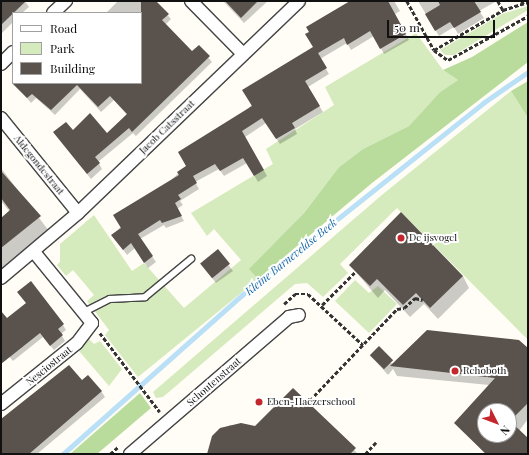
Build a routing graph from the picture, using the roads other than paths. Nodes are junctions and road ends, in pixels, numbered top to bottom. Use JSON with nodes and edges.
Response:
{"nodes":[{"id":1,"x":66,"y":1,"type":"edge"},
{"id":2,"x":191,"y":1,"type":"edge"},
{"id":3,"x":299,"y":1,"type":"edge"},
{"id":4,"x":55,"y":12,"type":"edge"},
{"id":5,"x":12,"y":53,"type":"edge"},
{"id":6,"x":243,"y":54,"type":"junction"},
{"id":7,"x":1,"y":64,"type":"edge"},
{"id":8,"x":1,"y":118,"type":"edge"},
{"id":9,"x":78,"y":213,"type":"junction"},
{"id":10,"x":34,"y":252,"type":"junction"},
{"id":11,"x":191,"y":259,"type":"dead end"},
{"id":12,"x":1,"y":278,"type":"edge"},
{"id":13,"x":84,"y":312,"type":"junction"},
{"id":14,"x":299,"y":315,"type":"dead end"},
{"id":15,"x":1,"y":404,"type":"edge"},
{"id":16,"x":130,"y":454,"type":"edge"}],
"edges":[{"from":1,"to":4,"type":"street"},
{"from":2,"to":6,"type":"street"},
{"from":3,"to":6,"type":"street","name":"Jacob Catsstraat"},
{"from":5,"to":7,"type":"street"},
{"from":6,"to":9,"type":"street","name":"Jacob Catsstraat"},
{"from":8,"to":9,"type":"street","name":"Aldegondestraat"},
{"from":9,"to":10,"type":"street","name":"Jacob Catsstraat"},
{"from":10,"to":12,"type":"street","name":"Jacob Catsstraat"},
{"from":10,"to":13,"type":"street"},
{"from":11,"to":13,"type":"lane"},
{"from":13,"to":15,"type":"street","name":"Nesciostraat"},
{"from":14,"to":16,"type":"street","name":"Schoutenstraat"}]}
